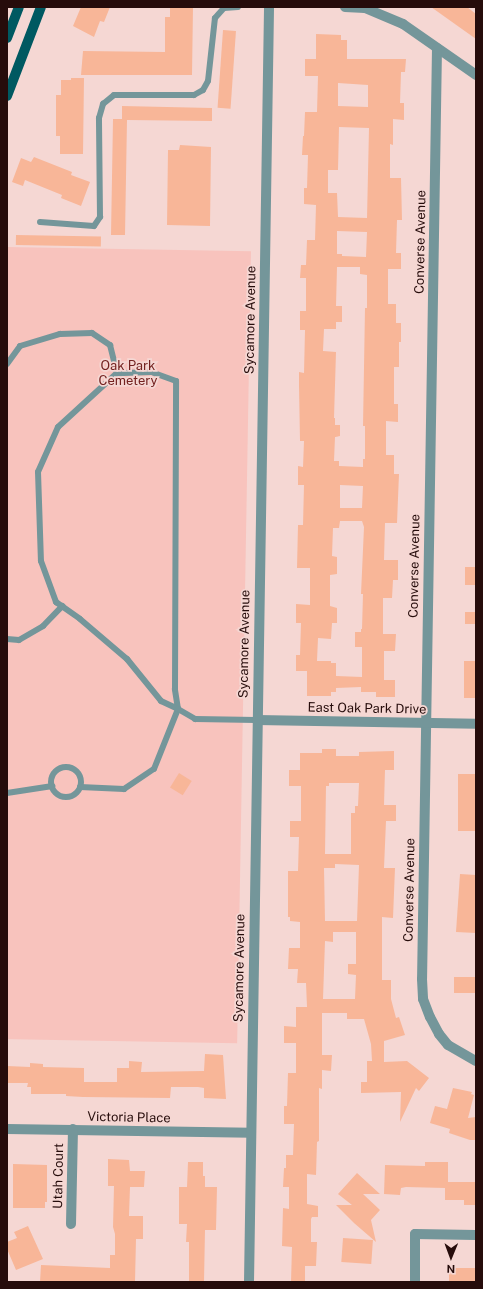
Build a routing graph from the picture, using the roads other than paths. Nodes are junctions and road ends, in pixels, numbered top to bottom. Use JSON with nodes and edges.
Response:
{"nodes":[{"id":1,"x":19,"y":7,"type":"edge"},
{"id":2,"x":41,"y":7,"type":"edge"},
{"id":3,"x":230,"y":7,"type":"edge"},
{"id":4,"x":238,"y":7,"type":"edge"},
{"id":5,"x":268,"y":7,"type":"edge"},
{"id":6,"x":345,"y":7,"type":"edge"},
{"id":7,"x":7,"y":38,"type":"edge"},
{"id":8,"x":437,"y":48,"type":"junction"},
{"id":9,"x":476,"y":75,"type":"edge"},
{"id":10,"x":7,"y":96,"type":"edge"},
{"id":11,"x":40,"y":222,"type":"dead end"},
{"id":12,"x":7,"y":364,"type":"edge"},
{"id":13,"x":117,"y":374,"type":"junction"},
{"id":14,"x":62,"y":606,"type":"junction"},
{"id":15,"x":7,"y":639,"type":"edge"},
{"id":16,"x":178,"y":709,"type":"junction"},
{"id":17,"x":257,"y":720,"type":"junction"},
{"id":18,"x":426,"y":723,"type":"junction"},
{"id":19,"x":476,"y":724,"type":"edge"},
{"id":20,"x":52,"y":786,"type":"junction"},
{"id":21,"x":80,"y":787,"type":"junction"},
{"id":22,"x":7,"y":793,"type":"edge"},
{"id":23,"x":476,"y":1061,"type":"edge"},
{"id":24,"x":7,"y":1129,"type":"edge"},
{"id":25,"x":74,"y":1130,"type":"junction"},
{"id":26,"x":251,"y":1133,"type":"junction"},
{"id":27,"x":71,"y":1224,"type":"dead end"},
{"id":28,"x":476,"y":1235,"type":"edge"},
{"id":29,"x":249,"y":1282,"type":"edge"},
{"id":30,"x":415,"y":1282,"type":"edge"}],
"edges":[{"from":1,"to":7,"type":"main road"},
{"from":2,"to":10,"type":"main road"},
{"from":3,"to":4,"type":"lane"},
{"from":3,"to":11,"type":"lane"},
{"from":5,"to":17,"type":"street","name":"Sycamore Avenue"},
{"from":6,"to":8,"type":"street"},
{"from":8,"to":9,"type":"street"},
{"from":8,"to":18,"type":"street","name":"Converse Avenue"},
{"from":12,"to":13,"type":"lane"},
{"from":13,"to":14,"type":"lane"},
{"from":13,"to":16,"type":"lane"},
{"from":14,"to":15,"type":"lane"},
{"from":14,"to":16,"type":"lane"},
{"from":16,"to":17,"type":"lane"},
{"from":16,"to":21,"type":"lane"},
{"from":17,"to":18,"type":"street","name":"East Oak Park Drive"},
{"from":17,"to":26,"type":"street","name":"Sycamore Avenue"},
{"from":18,"to":19,"type":"street","name":"East Oak Park Drive"},
{"from":18,"to":23,"type":"street","name":"Converse Avenue"},
{"from":20,"to":21,"type":"lane"},
{"from":20,"to":21,"type":"lane"},
{"from":20,"to":22,"type":"lane"},
{"from":24,"to":25,"type":"street","name":"Victoria Place"},
{"from":25,"to":26,"type":"street","name":"Victoria Place"},
{"from":25,"to":27,"type":"street","name":"Utah Court"},
{"from":26,"to":29,"type":"street","name":"Sycamore Avenue"},
{"from":28,"to":30,"type":"street"}]}
